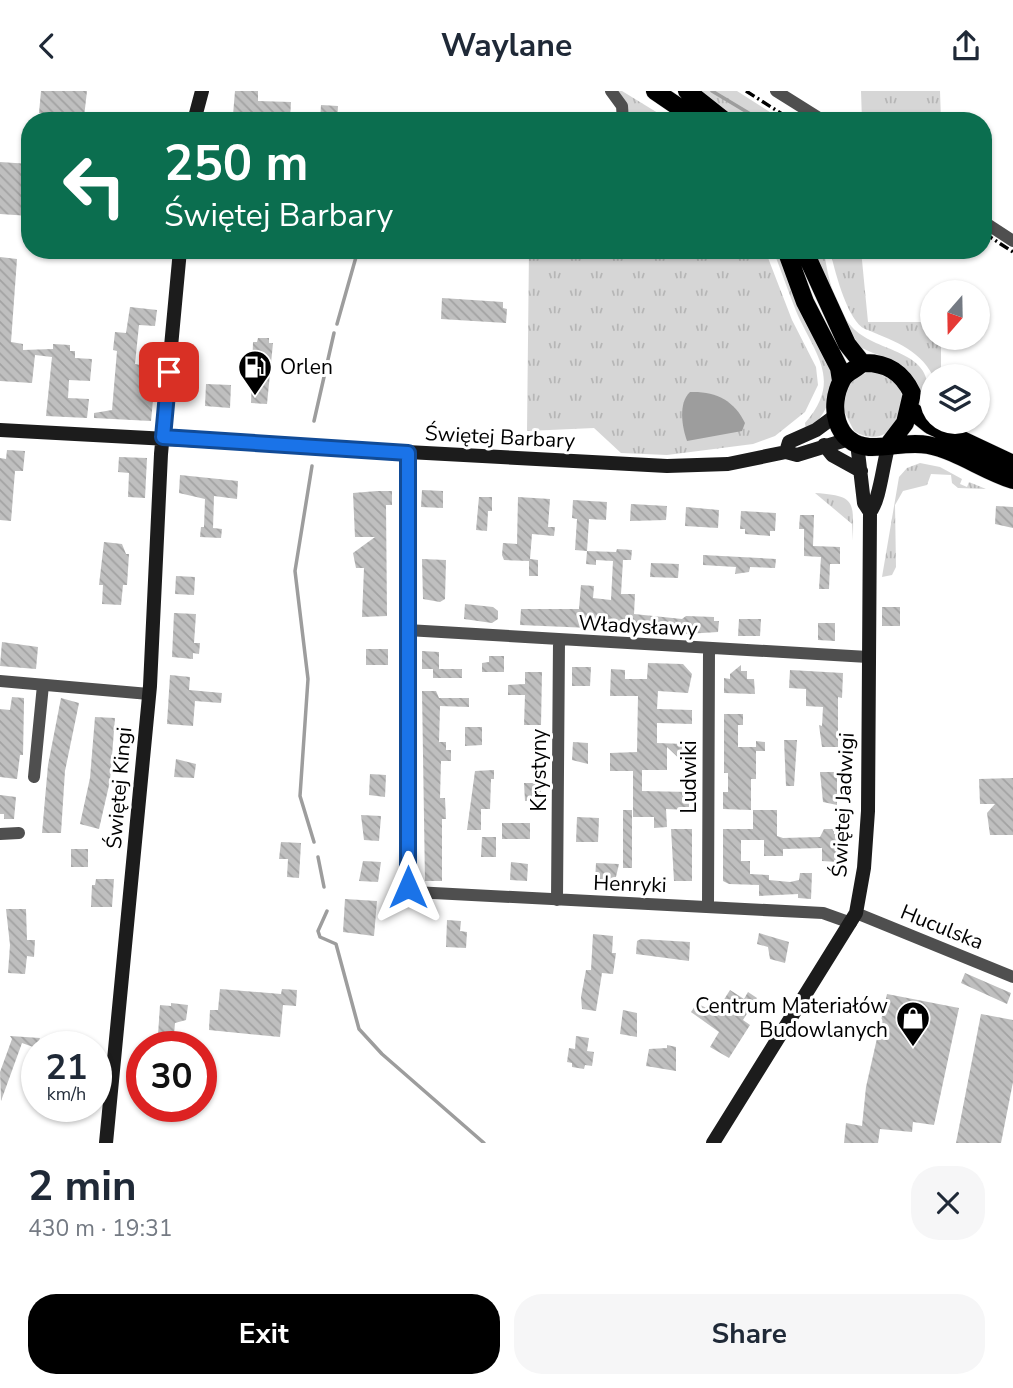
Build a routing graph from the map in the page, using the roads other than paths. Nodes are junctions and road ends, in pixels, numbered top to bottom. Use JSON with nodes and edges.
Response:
{"nodes":[{"id":1,"x":202,"y":91,"type":"edge"},
{"id":2,"x":611,"y":91,"type":"edge"},
{"id":3,"x":655,"y":91,"type":"edge"},
{"id":4,"x":687,"y":91,"type":"edge"},
{"id":5,"x":776,"y":91,"type":"edge"},
{"id":6,"x":196,"y":112,"type":"edge"},
{"id":7,"x":622,"y":112,"type":"edge"},
{"id":8,"x":686,"y":112,"type":"edge"},
{"id":9,"x":714,"y":112,"type":"edge"},
{"id":10,"x":810,"y":112,"type":"edge"},
{"id":11,"x":992,"y":227,"type":"edge"},
{"id":12,"x":1013,"y":241,"type":"edge"},
{"id":13,"x":179,"y":259,"type":"edge"},
{"id":14,"x":789,"y":259,"type":"edge"},
{"id":15,"x":808,"y":259,"type":"edge"},
{"id":16,"x":862,"y":363,"type":"junction"},
{"id":17,"x":841,"y":381,"type":"junction"},
{"id":18,"x":910,"y":409,"type":"junction"},
{"id":19,"x":835,"y":416,"type":"junction"},
{"id":20,"x":0,"y":430,"type":"edge"},
{"id":21,"x":163,"y":437,"type":"junction"},
{"id":22,"x":853,"y":441,"type":"junction"},
{"id":23,"x":890,"y":444,"type":"junction"},
{"id":24,"x":824,"y":445,"type":"junction"},
{"id":25,"x":786,"y":452,"type":"junction"},
{"id":26,"x":408,"y":453,"type":"junction"},
{"id":27,"x":1013,"y":464,"type":"edge"},
{"id":28,"x":861,"y":471,"type":"junction"},
{"id":29,"x":1013,"y":480,"type":"edge"},
{"id":30,"x":870,"y":512,"type":"junction"},
{"id":31,"x":407,"y":630,"type":"junction"},
{"id":32,"x":559,"y":641,"type":"junction"},
{"id":33,"x":709,"y":649,"type":"junction"},
{"id":34,"x":868,"y":657,"type":"junction"},
{"id":35,"x":0,"y":681,"type":"edge"},
{"id":36,"x":43,"y":685,"type":"junction"},
{"id":37,"x":149,"y":694,"type":"junction"},
{"id":38,"x":34,"y":776,"type":"dead end"},
{"id":39,"x":19,"y":833,"type":"dead end"},
{"id":40,"x":0,"y":834,"type":"edge"},
{"id":41,"x":557,"y":900,"type":"junction"},
{"id":42,"x":708,"y":906,"type":"junction"},
{"id":43,"x":853,"y":918,"type":"junction"},
{"id":44,"x":1013,"y":977,"type":"edge"},
{"id":45,"x":106,"y":1143,"type":"edge"},
{"id":46,"x":713,"y":1143,"type":"edge"}],
"edges":[{"from":1,"to":6,"type":"street"},
{"from":2,"to":7,"type":"street"},
{"from":3,"to":8,"type":"main road"},
{"from":4,"to":9,"type":"main road"},
{"from":5,"to":10,"type":"street"},
{"from":11,"to":12,"type":"street"},
{"from":13,"to":21,"type":"street","name":"Świętej Kingi"},
{"from":14,"to":17,"type":"main road"},
{"from":15,"to":16,"type":"main road"},
{"from":16,"to":17,"type":"main road"},
{"from":16,"to":18,"type":"main road"},
{"from":17,"to":19,"type":"main road"},
{"from":18,"to":23,"type":"main road"},
{"from":18,"to":27,"type":"main road"},
{"from":19,"to":22,"type":"main road"},
{"from":19,"to":25,"type":"street","name":"Świętej Barbary"},
{"from":20,"to":21,"type":"street","name":"Świętej Barbary"},
{"from":21,"to":26,"type":"street","name":"Świętej Barbary"},
{"from":21,"to":37,"type":"street","name":"Świętej Kingi"},
{"from":22,"to":23,"type":"main road"},
{"from":22,"to":24,"type":"street","name":"Świętej Barbary"},
{"from":22,"to":28,"type":"street","name":"Świętej Jadwigi"},
{"from":23,"to":29,"type":"main road"},
{"from":23,"to":30,"type":"street","name":"Świętej Jadwigi"},
{"from":24,"to":25,"type":"street","name":"Świętej Barbary"},
{"from":24,"to":28,"type":"street"},
{"from":25,"to":26,"type":"street","name":"Świętej Barbary"},
{"from":26,"to":31,"type":"street"},
{"from":28,"to":30,"type":"street","name":"Świętej Jadwigi"},
{"from":30,"to":34,"type":"street","name":"Świętej Jadwigi"},
{"from":31,"to":32,"type":"street","name":"Władysławy"},
{"from":31,"to":41,"type":"street","name":"Henryki"},
{"from":32,"to":33,"type":"street","name":"Władysławy"},
{"from":32,"to":41,"type":"street","name":"Krystyny"},
{"from":33,"to":34,"type":"street","name":"Władysławy"},
{"from":33,"to":42,"type":"street","name":"Ludwiki"},
{"from":34,"to":43,"type":"street","name":"Świętej Jadwigi"},
{"from":35,"to":36,"type":"street"},
{"from":36,"to":37,"type":"street"},
{"from":36,"to":38,"type":"street"},
{"from":37,"to":45,"type":"street","name":"Świętej Kingi"},
{"from":39,"to":40,"type":"street"},
{"from":41,"to":42,"type":"street","name":"Henryki"},
{"from":42,"to":43,"type":"street","name":"Henryki"},
{"from":43,"to":44,"type":"street","name":"Huculska"},
{"from":43,"to":46,"type":"street","name":"Świętej Jadwigi"}]}
